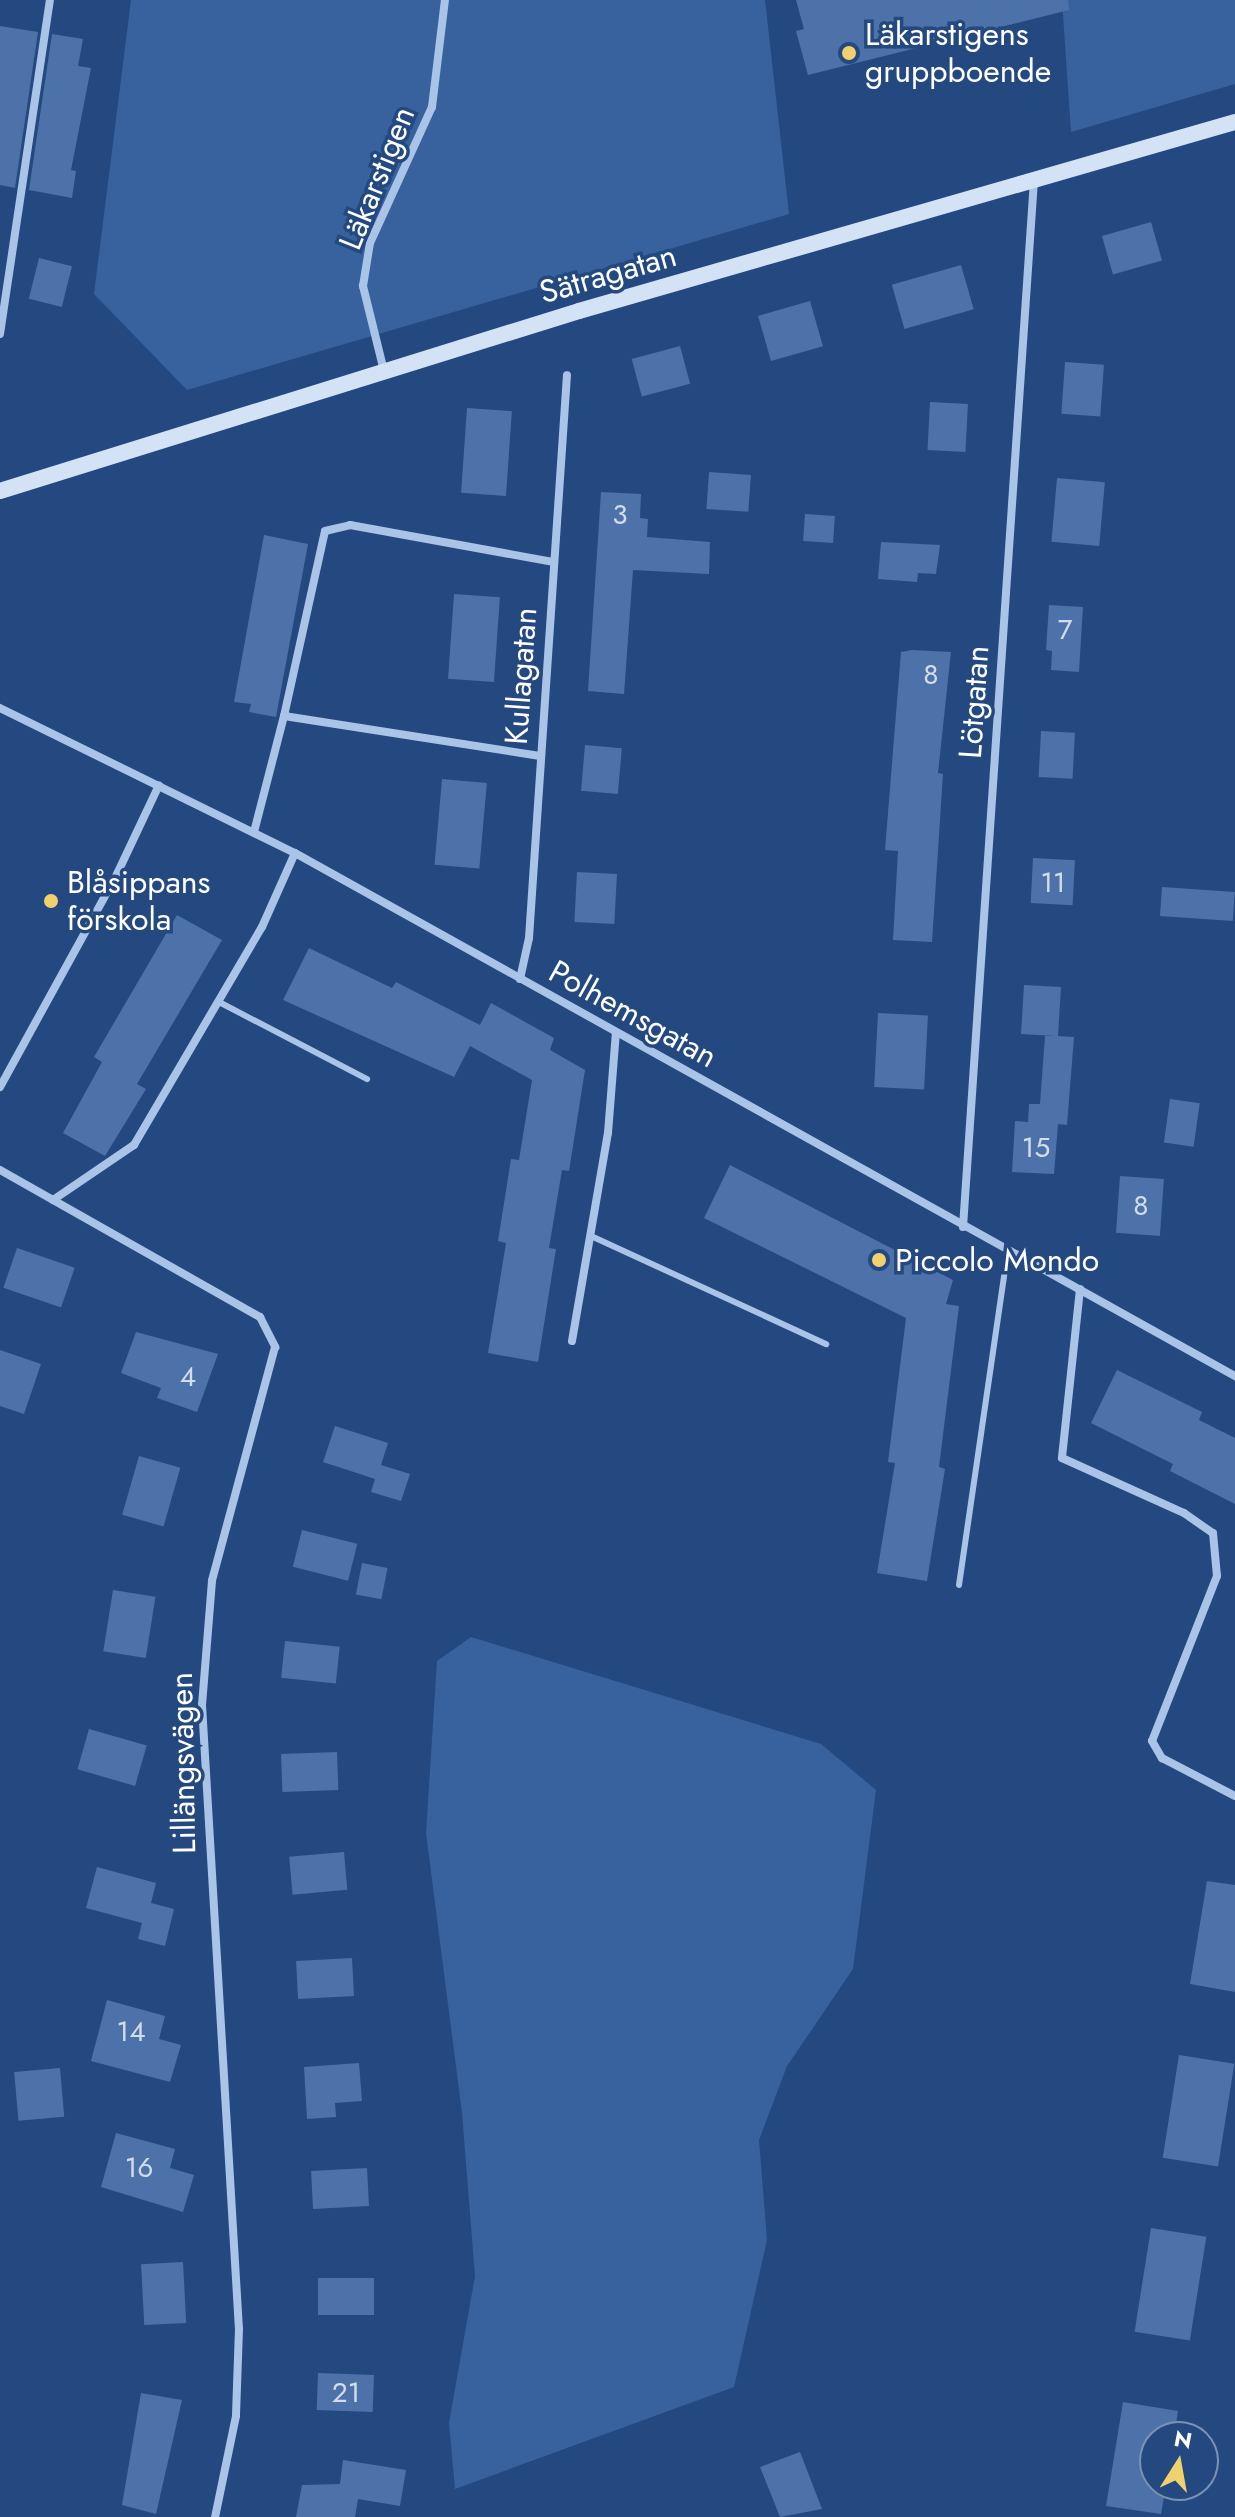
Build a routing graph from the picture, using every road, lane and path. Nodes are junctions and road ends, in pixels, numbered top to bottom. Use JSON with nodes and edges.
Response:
{"nodes":[{"id":1,"x":50,"y":0,"type":"edge"},
{"id":2,"x":445,"y":0,"type":"edge"},
{"id":3,"x":1235,"y":122,"type":"edge"},
{"id":4,"x":1034,"y":180,"type":"junction"},
{"id":5,"x":0,"y":334,"type":"edge"},
{"id":6,"x":384,"y":372,"type":"junction"},
{"id":7,"x":567,"y":375,"type":"dead end"},
{"id":8,"x":1,"y":488,"type":"edge"},
{"id":9,"x":553,"y":562,"type":"junction"},
{"id":10,"x":0,"y":708,"type":"edge"},
{"id":11,"x":284,"y":716,"type":"junction"},
{"id":12,"x":540,"y":756,"type":"junction"},
{"id":13,"x":159,"y":785,"type":"junction"},
{"id":14,"x":254,"y":832,"type":"junction"},
{"id":15,"x":295,"y":853,"type":"junction"},
{"id":16,"x":520,"y":979,"type":"junction"},
{"id":17,"x":219,"y":1002,"type":"junction"},
{"id":18,"x":616,"y":1032,"type":"junction"},
{"id":19,"x":367,"y":1079,"type":"dead end"},
{"id":20,"x":0,"y":1087,"type":"edge"},
{"id":21,"x":0,"y":1170,"type":"edge"},
{"id":22,"x":53,"y":1200,"type":"junction"},
{"id":23,"x":963,"y":1227,"type":"junction"},
{"id":24,"x":591,"y":1236,"type":"junction"},
{"id":25,"x":1008,"y":1251,"type":"junction"},
{"id":26,"x":1080,"y":1289,"type":"junction"},
{"id":27,"x":572,"y":1341,"type":"dead end"},
{"id":28,"x":826,"y":1344,"type":"dead end"},
{"id":29,"x":1235,"y":1376,"type":"edge"},
{"id":30,"x":959,"y":1585,"type":"dead end"},
{"id":31,"x":1235,"y":1796,"type":"edge"},
{"id":32,"x":215,"y":2517,"type":"edge"}],
"edges":[{"from":1,"to":5,"type":"street"},
{"from":2,"to":6,"type":"street","name":"Läkarstigen"},
{"from":3,"to":4,"type":"street","name":"Sätragatan"},
{"from":4,"to":6,"type":"street","name":"Sätragatan"},
{"from":4,"to":23,"type":"street","name":"Lötgatan"},
{"from":6,"to":8,"type":"street","name":"Sätragatan"},
{"from":7,"to":9,"type":"street","name":"Kullagatan"},
{"from":9,"to":11,"type":"street"},
{"from":9,"to":12,"type":"street","name":"Kullagatan"},
{"from":10,"to":13,"type":"street","name":"Polhemsgatan"},
{"from":11,"to":12,"type":"street"},
{"from":11,"to":14,"type":"street"},
{"from":12,"to":16,"type":"street","name":"Kullagatan"},
{"from":13,"to":14,"type":"street","name":"Polhemsgatan"},
{"from":13,"to":20,"type":"street"},
{"from":14,"to":15,"type":"street","name":"Polhemsgatan"},
{"from":15,"to":16,"type":"street","name":"Polhemsgatan"},
{"from":15,"to":17,"type":"street"},
{"from":16,"to":18,"type":"street","name":"Polhemsgatan"},
{"from":17,"to":19,"type":"lane"},
{"from":17,"to":22,"type":"street"},
{"from":18,"to":23,"type":"street","name":"Polhemsgatan"},
{"from":18,"to":24,"type":"street"},
{"from":21,"to":22,"type":"street","name":"Lillängsvägen"},
{"from":22,"to":32,"type":"street","name":"Lillängsvägen"},
{"from":23,"to":25,"type":"street","name":"Polhemsgatan"},
{"from":24,"to":27,"type":"street"},
{"from":24,"to":28,"type":"lane"},
{"from":25,"to":26,"type":"street","name":"Polhemsgatan"},
{"from":25,"to":30,"type":"lane"},
{"from":26,"to":29,"type":"street","name":"Polhemsgatan"},
{"from":26,"to":31,"type":"street"}]}
